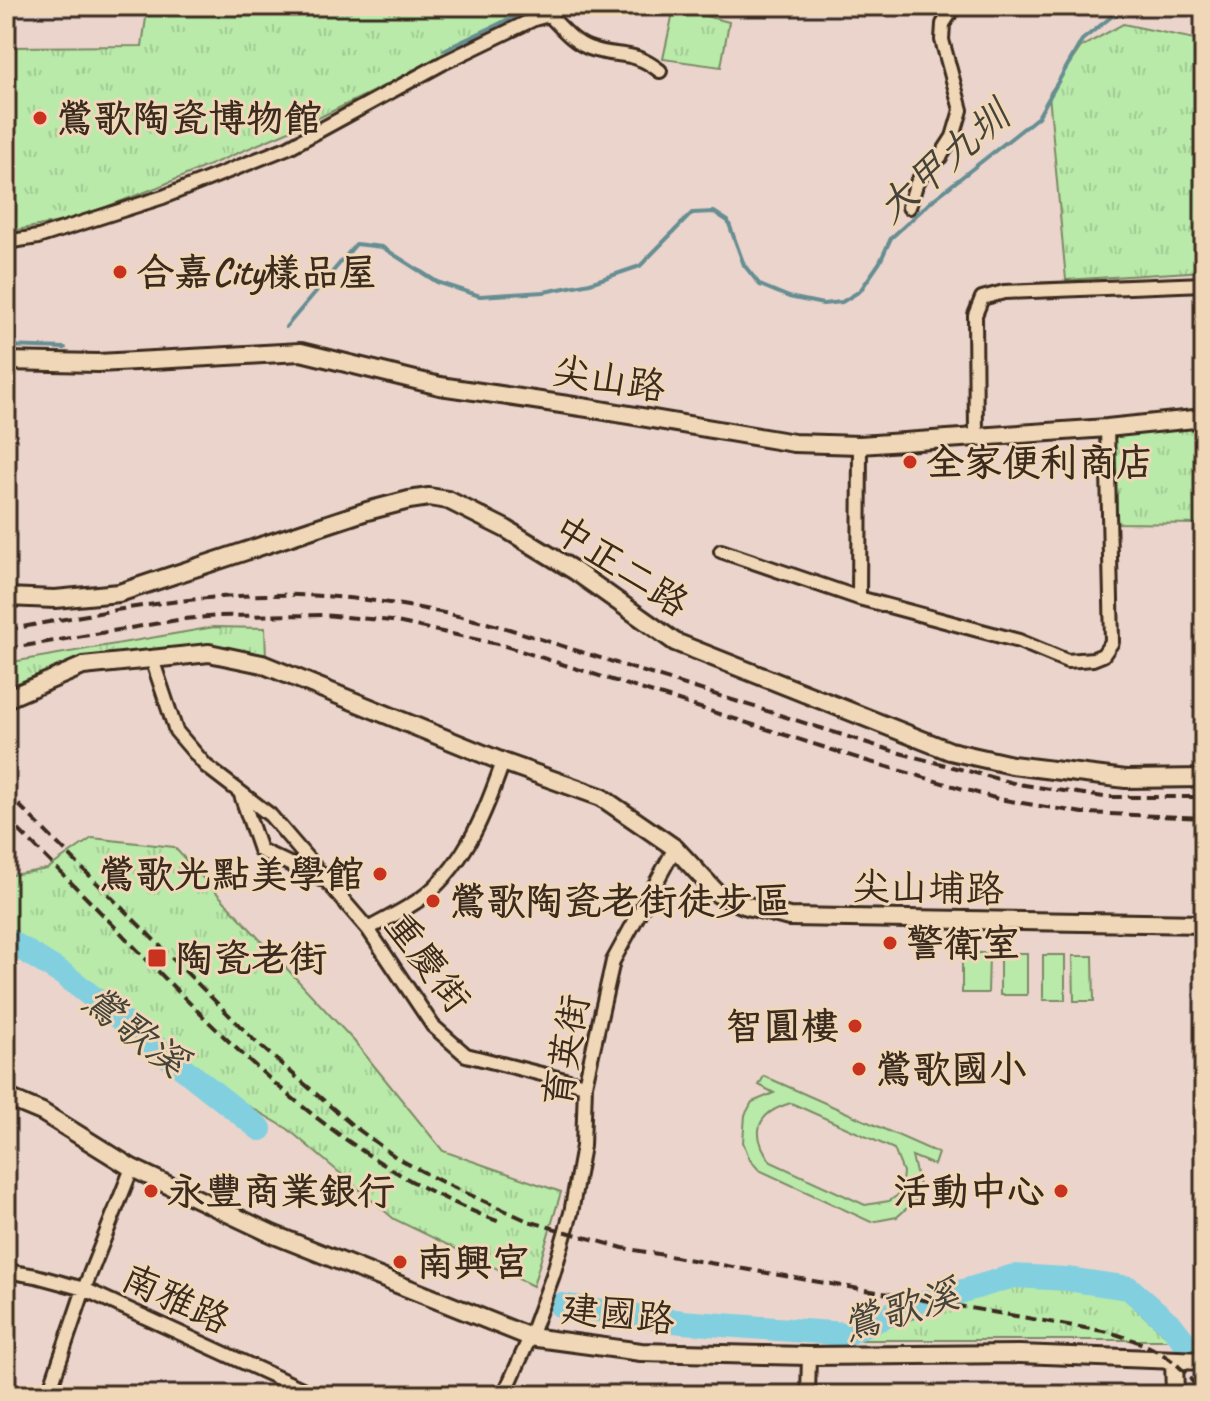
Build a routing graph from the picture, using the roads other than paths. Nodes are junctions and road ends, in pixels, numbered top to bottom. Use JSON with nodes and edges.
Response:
{"nodes":[{"id":1,"x":955,"y":6,"type":"edge"},
{"id":2,"x":660,"y":71,"type":"dead end"},
{"id":3,"x":909,"y":207,"type":"dead end"},
{"id":4,"x":6,"y":242,"type":"edge"},
{"id":5,"x":1204,"y":284,"type":"edge"},
{"id":6,"x":6,"y":361,"type":"edge"},
{"id":7,"x":1204,"y":418,"type":"edge"},
{"id":8,"x":1107,"y":428,"type":"junction"},
{"id":9,"x":976,"y":436,"type":"junction"},
{"id":10,"x":860,"y":445,"type":"junction"},
{"id":11,"x":721,"y":551,"type":"dead end"},
{"id":12,"x":6,"y":597,"type":"edge"},
{"id":13,"x":859,"y":598,"type":"junction"},
{"id":14,"x":152,"y":659,"type":"junction"},
{"id":15,"x":6,"y":699,"type":"edge"},
{"id":16,"x":503,"y":762,"type":"junction"},
{"id":17,"x":1204,"y":778,"type":"edge"},
{"id":18,"x":240,"y":792,"type":"junction"},
{"id":19,"x":675,"y":848,"type":"junction"},
{"id":20,"x":327,"y":882,"type":"junction"},
{"id":21,"x":1204,"y":924,"type":"edge"},
{"id":22,"x":368,"y":929,"type":"junction"},
{"id":23,"x":585,"y":1085,"type":"junction"},
{"id":24,"x":6,"y":1097,"type":"edge"},
{"id":25,"x":132,"y":1168,"type":"junction"},
{"id":26,"x":6,"y":1271,"type":"edge"},
{"id":27,"x":84,"y":1289,"type":"junction"},
{"id":28,"x":530,"y":1337,"type":"junction"},
{"id":29,"x":809,"y":1356,"type":"junction"},
{"id":30,"x":1178,"y":1360,"type":"junction"},
{"id":31,"x":1204,"y":1361,"type":"edge"},
{"id":32,"x":48,"y":1395,"type":"edge"},
{"id":33,"x":315,"y":1395,"type":"edge"},
{"id":34,"x":504,"y":1395,"type":"edge"},
{"id":35,"x":808,"y":1395,"type":"edge"},
{"id":36,"x":1175,"y":1395,"type":"edge"}],
"edges":[{"from":1,"to":3,"type":"street"},
{"from":2,"to":4,"type":"street"},
{"from":5,"to":9,"type":"street"},
{"from":6,"to":10,"type":"main road","name":"尖山路"},
{"from":7,"to":8,"type":"main road","name":"尖山路"},
{"from":8,"to":9,"type":"main road","name":"尖山路"},
{"from":8,"to":13,"type":"street"},
{"from":9,"to":10,"type":"main road","name":"尖山路"},
{"from":10,"to":13,"type":"street"},
{"from":11,"to":13,"type":"street"},
{"from":12,"to":17,"type":"main road","name":"中正二路"},
{"from":14,"to":15,"type":"main road"},
{"from":14,"to":16,"type":"main road","name":"尖山埔路"},
{"from":14,"to":18,"type":"street","name":"重慶街"},
{"from":16,"to":19,"type":"main road","name":"尖山埔路"},
{"from":16,"to":22,"type":"street"},
{"from":18,"to":20,"type":"street","name":"重慶街"},
{"from":18,"to":20,"type":"street","name":"重慶街"},
{"from":19,"to":21,"type":"main road","name":"尖山埔路"},
{"from":19,"to":23,"type":"street","name":"育英街"},
{"from":20,"to":22,"type":"street","name":"重慶街"},
{"from":22,"to":23,"type":"street","name":"重慶街"},
{"from":23,"to":28,"type":"street","name":"育英街"},
{"from":24,"to":25,"type":"main road","name":"建國路"},
{"from":25,"to":27,"type":"street"},
{"from":25,"to":28,"type":"main road","name":"建國路"},
{"from":26,"to":27,"type":"street","name":"南雅路"},
{"from":27,"to":32,"type":"street"},
{"from":27,"to":33,"type":"street","name":"南雅路"},
{"from":28,"to":29,"type":"main road","name":"建國路"},
{"from":28,"to":34,"type":"street"},
{"from":29,"to":30,"type":"main road","name":"建國路"},
{"from":29,"to":35,"type":"street"},
{"from":30,"to":31,"type":"main road","name":"建國路"},
{"from":30,"to":36,"type":"main road"}]}
